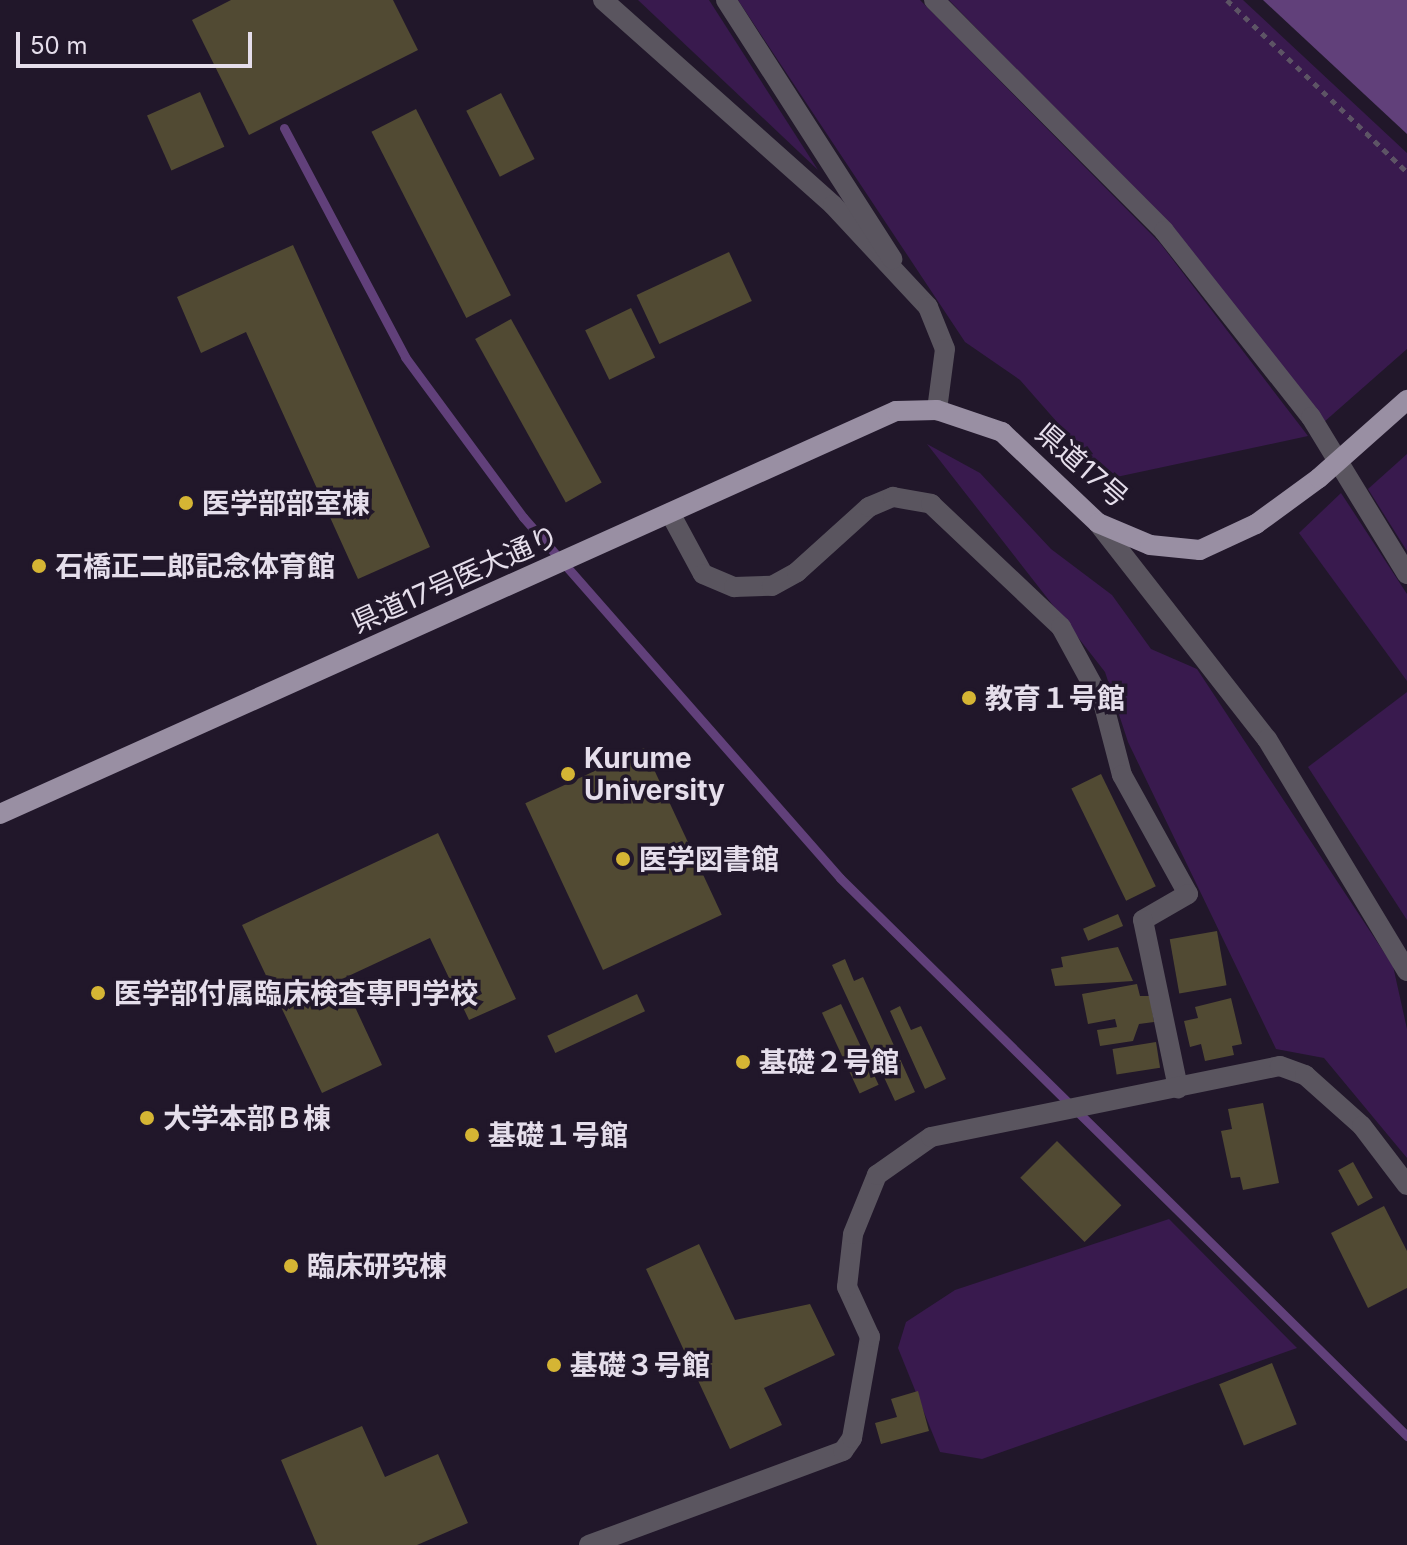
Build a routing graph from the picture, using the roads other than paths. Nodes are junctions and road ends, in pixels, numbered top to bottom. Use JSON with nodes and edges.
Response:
{"nodes":[{"id":1,"x":603,"y":0,"type":"edge"},
{"id":2,"x":726,"y":0,"type":"edge"},
{"id":3,"x":934,"y":0,"type":"edge"},
{"id":4,"x":897,"y":271,"type":"junction"},
{"id":5,"x":1407,"y":400,"type":"edge"},
{"id":6,"x":937,"y":410,"type":"junction"},
{"id":7,"x":670,"y":513,"type":"junction"},
{"id":8,"x":1098,"y":523,"type":"junction"},
{"id":9,"x":1407,"y":574,"type":"edge"},
{"id":10,"x":0,"y":814,"type":"edge"},
{"id":11,"x":1407,"y":971,"type":"edge"},
{"id":12,"x":1178,"y":1088,"type":"junction"},
{"id":13,"x":1407,"y":1185,"type":"edge"},
{"id":14,"x":589,"y":1545,"type":"edge"}],
"edges":[{"from":1,"to":4,"type":"street"},
{"from":2,"to":4,"type":"street"},
{"from":3,"to":9,"type":"street"},
{"from":4,"to":6,"type":"street"},
{"from":5,"to":8,"type":"main road","name":"県道17号","bridge":true},
{"from":6,"to":7,"type":"main road","name":"県道17号医大通り"},
{"from":6,"to":8,"type":"main road","name":"県道17号"},
{"from":7,"to":10,"type":"main road","name":"県道17号医大通り"},
{"from":7,"to":12,"type":"street"},
{"from":8,"to":11,"type":"street"},
{"from":12,"to":13,"type":"street"},
{"from":12,"to":14,"type":"street"}]}
